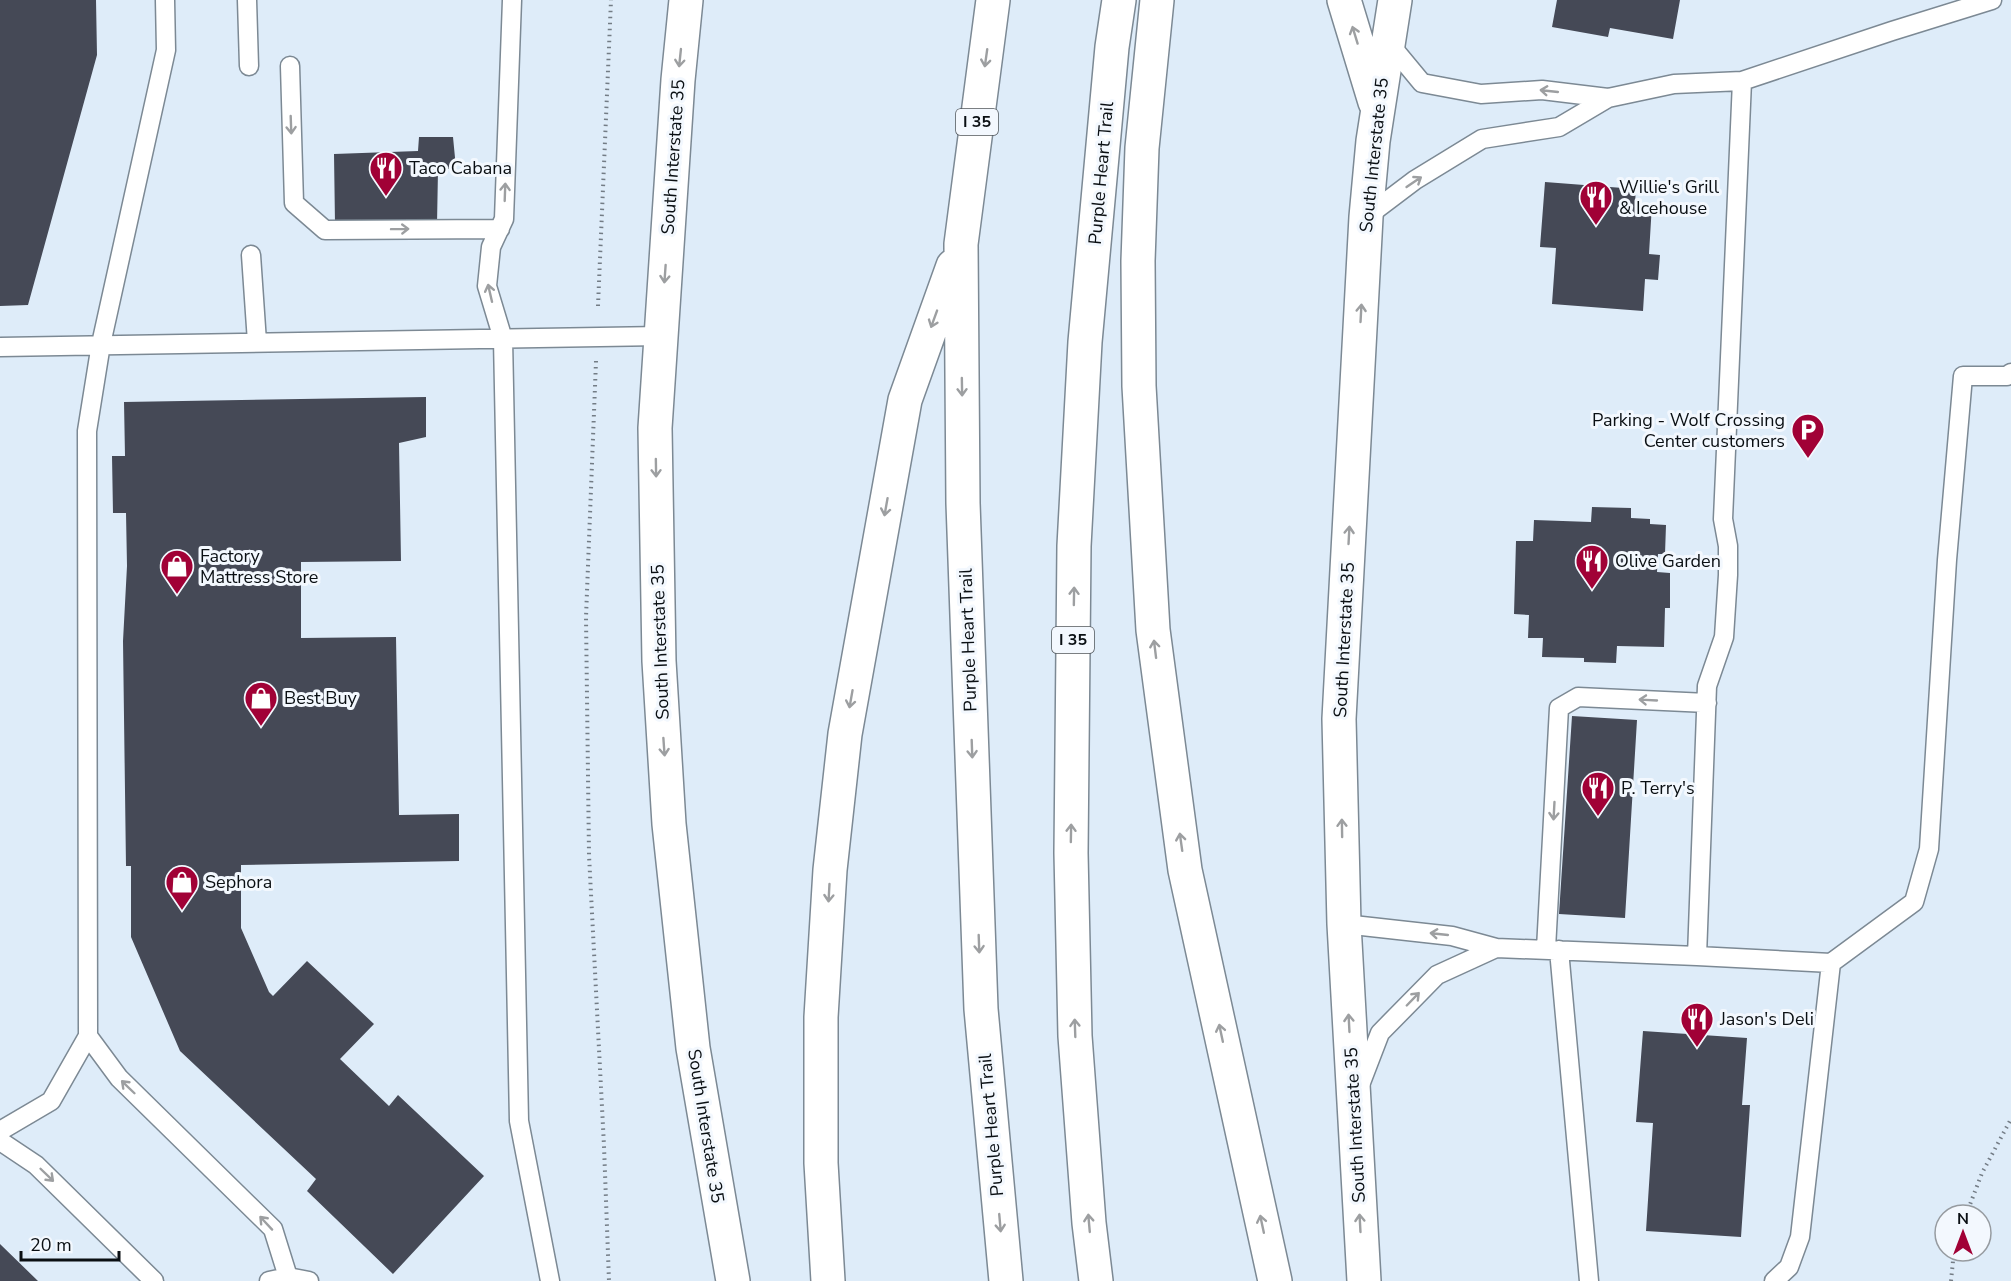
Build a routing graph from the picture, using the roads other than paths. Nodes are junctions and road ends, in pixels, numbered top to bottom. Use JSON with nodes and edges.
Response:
{"nodes":[{"id":1,"x":165,"y":0,"type":"edge"},
{"id":2,"x":247,"y":0,"type":"edge"},
{"id":3,"x":513,"y":0,"type":"edge"},
{"id":4,"x":686,"y":0,"type":"edge"},
{"id":5,"x":993,"y":0,"type":"edge"},
{"id":6,"x":1119,"y":0,"type":"edge"},
{"id":7,"x":1157,"y":0,"type":"edge"},
{"id":8,"x":1344,"y":0,"type":"edge"},
{"id":9,"x":1395,"y":0,"type":"edge"},
{"id":10,"x":1992,"y":0,"type":"edge"},
{"id":11,"x":1388,"y":41,"type":"junction"},
{"id":12,"x":249,"y":66,"type":"dead end"},
{"id":13,"x":290,"y":66,"type":"dead end"},
{"id":14,"x":1742,"y":81,"type":"junction"},
{"id":15,"x":1608,"y":98,"type":"junction"},
{"id":16,"x":1378,"y":109,"type":"junction"},
{"id":17,"x":1366,"y":217,"type":"junction"},
{"id":18,"x":500,"y":228,"type":"junction"},
{"id":19,"x":961,"y":244,"type":"junction"},
{"id":20,"x":251,"y":255,"type":"dead end"},
{"id":21,"x":661,"y":336,"type":"junction"},
{"id":22,"x":503,"y":339,"type":"junction"},
{"id":23,"x":256,"y":342,"type":"junction"},
{"id":24,"x":101,"y":345,"type":"junction"},
{"id":25,"x":0,"y":347,"type":"edge"},
{"id":26,"x":2011,"y":373,"type":"edge"},
{"id":27,"x":1707,"y":703,"type":"junction"},
{"id":28,"x":1344,"y":924,"type":"junction"},
{"id":29,"x":1496,"y":948,"type":"junction"},
{"id":30,"x":1552,"y":950,"type":"junction"},
{"id":31,"x":1697,"y":956,"type":"junction"},
{"id":32,"x":1832,"y":963,"type":"junction"},
{"id":33,"x":88,"y":1036,"type":"junction"},
{"id":34,"x":1353,"y":1102,"type":"junction"},
{"id":35,"x":0,"y":1131,"type":"edge"},
{"id":36,"x":0,"y":1141,"type":"edge"},
{"id":37,"x":288,"y":1277,"type":"junction"},
{"id":38,"x":154,"y":1281,"type":"edge"},
{"id":39,"x":269,"y":1281,"type":"edge"},
{"id":40,"x":309,"y":1281,"type":"edge"},
{"id":41,"x":550,"y":1281,"type":"edge"},
{"id":42,"x":733,"y":1281,"type":"edge"},
{"id":43,"x":828,"y":1281,"type":"edge"},
{"id":44,"x":1006,"y":1281,"type":"edge"},
{"id":45,"x":1096,"y":1281,"type":"edge"},
{"id":46,"x":1275,"y":1281,"type":"edge"},
{"id":47,"x":1364,"y":1281,"type":"edge"},
{"id":48,"x":1589,"y":1281,"type":"edge"},
{"id":49,"x":1774,"y":1281,"type":"edge"}],
"edges":[{"from":1,"to":24,"type":"lane"},
{"from":2,"to":12,"type":"lane"},
{"from":18,"to":3,"type":"lane","one_way":true},
{"from":4,"to":21,"type":"main road","name":"South Interstate 35","one_way":true},
{"from":5,"to":19,"type":"main road","name":"Purple Heart Trail","number":"I 35","one_way":true},
{"from":45,"to":6,"type":"main road","name":"Purple Heart Trail","number":"I 35","one_way":true},
{"from":46,"to":7,"type":"main road","one_way":true},
{"from":16,"to":8,"type":"main road","one_way":true},
{"from":9,"to":11,"type":"main road","name":"South Interstate 35"},
{"from":10,"to":14,"type":"lane"},
{"from":15,"to":11,"type":"lane","one_way":true},
{"from":11,"to":16,"type":"main road","name":"South Interstate 35"},
{"from":13,"to":18,"type":"lane","one_way":true},
{"from":14,"to":15,"type":"lane"},
{"from":14,"to":27,"type":"lane"},
{"from":17,"to":15,"type":"lane","one_way":true},
{"from":16,"to":17,"type":"main road","name":"South Interstate 35"},
{"from":28,"to":17,"type":"main road","name":"South Interstate 35","one_way":true},
{"from":22,"to":18,"type":"lane","one_way":true},
{"from":19,"to":43,"type":"main road","one_way":true},
{"from":19,"to":44,"type":"main road","name":"Purple Heart Trail","number":"I 35","one_way":true},
{"from":20,"to":23,"type":"lane"},
{"from":21,"to":22,"type":"lane"},
{"from":21,"to":42,"type":"main road","name":"South Interstate 35","one_way":true},
{"from":22,"to":23,"type":"lane"},
{"from":22,"to":41,"type":"lane"},
{"from":23,"to":24,"type":"lane"},
{"from":24,"to":25,"type":"lane"},
{"from":24,"to":33,"type":"lane"},
{"from":26,"to":32,"type":"lane"},
{"from":27,"to":30,"type":"lane","one_way":true},
{"from":27,"to":31,"type":"lane"},
{"from":29,"to":28,"type":"lane","one_way":true},
{"from":34,"to":28,"type":"main road","name":"South Interstate 35","one_way":true},
{"from":29,"to":30,"type":"lane"},
{"from":34,"to":29,"type":"lane","one_way":true},
{"from":30,"to":31,"type":"lane"},
{"from":30,"to":48,"type":"lane"},
{"from":31,"to":32,"type":"lane"},
{"from":32,"to":49,"type":"lane"},
{"from":33,"to":35,"type":"lane"},
{"from":37,"to":33,"type":"lane","one_way":true},
{"from":47,"to":34,"type":"main road","name":"South Interstate 35","one_way":true},
{"from":36,"to":38,"type":"lane","one_way":true},
{"from":37,"to":39,"type":"lane"},
{"from":37,"to":40,"type":"lane"}]}
